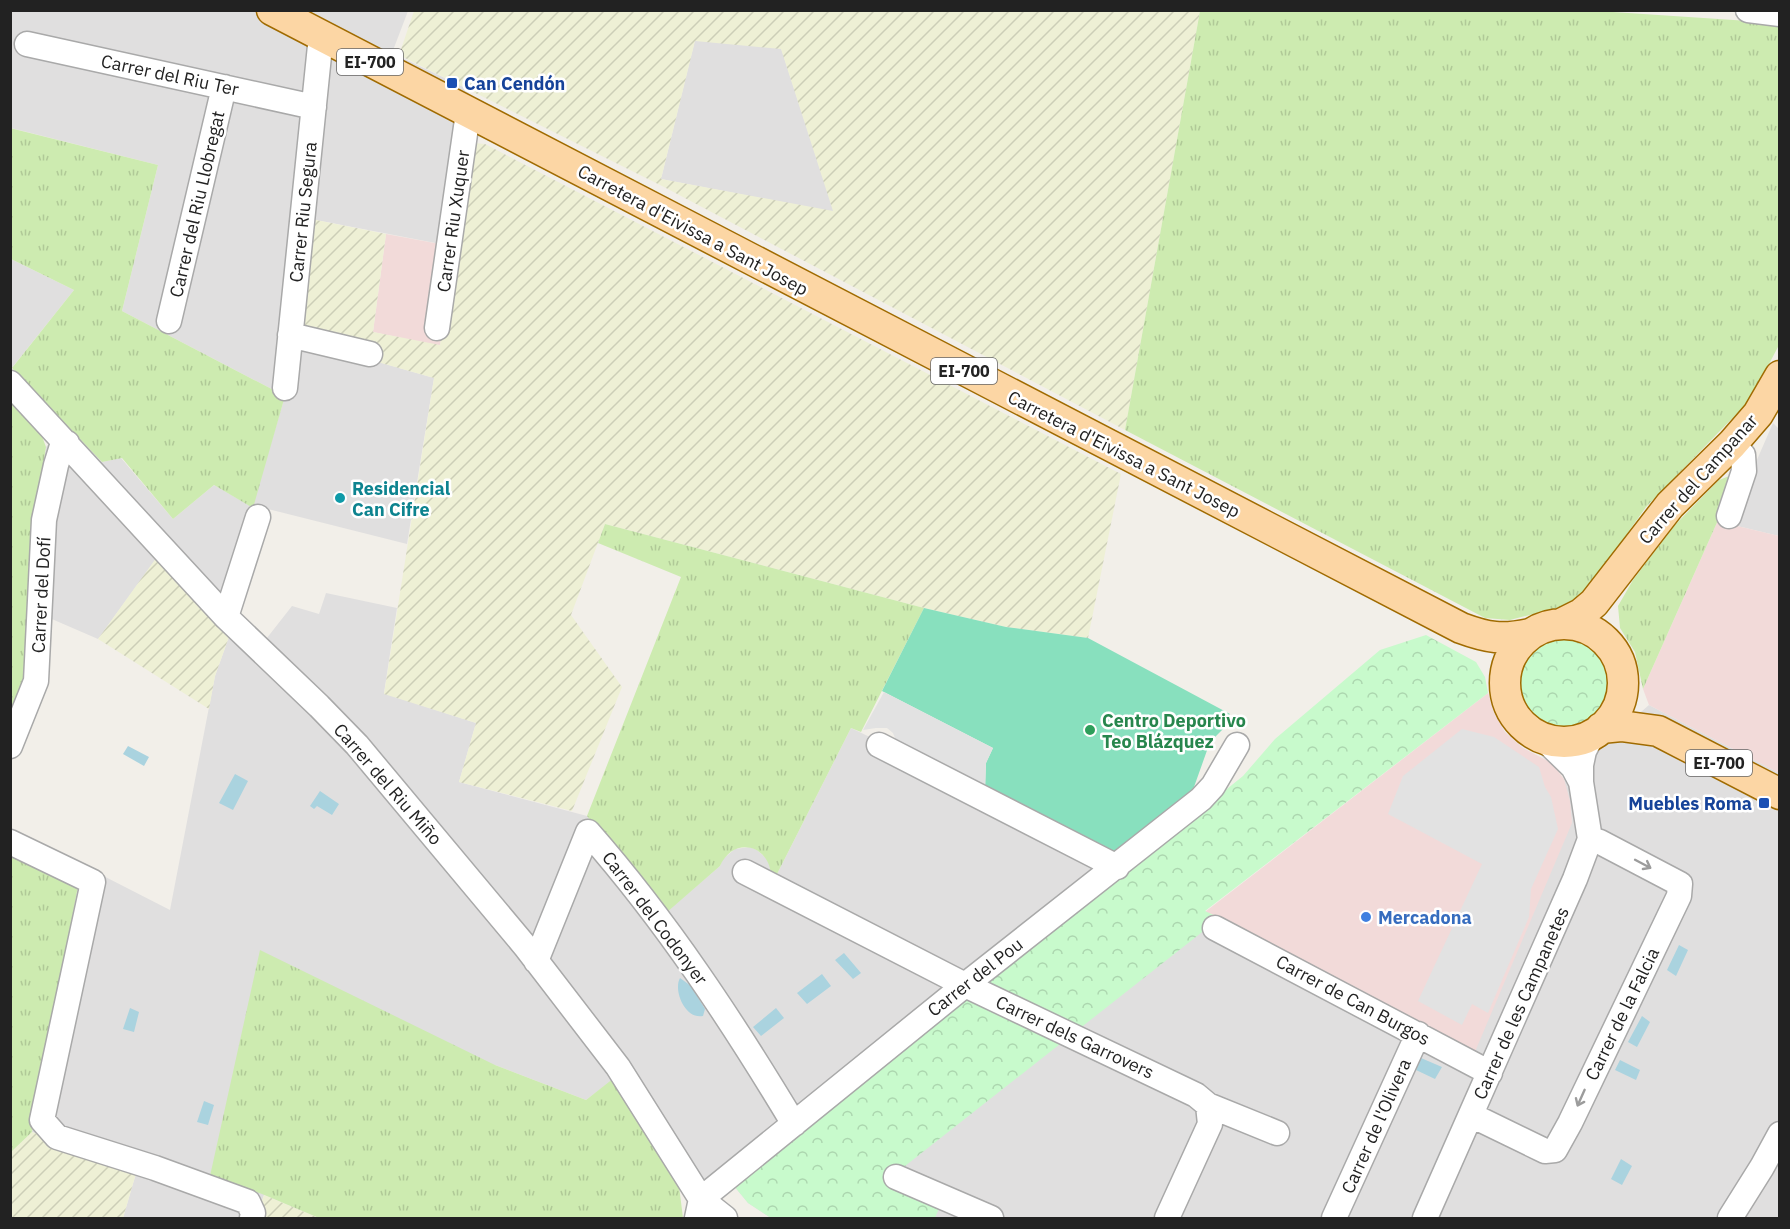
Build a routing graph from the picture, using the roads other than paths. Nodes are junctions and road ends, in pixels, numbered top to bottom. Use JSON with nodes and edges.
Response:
{"nodes":[{"id":1,"x":272,"y":10,"type":"edge"},
{"id":2,"x":1748,"y":10,"type":"edge"},
{"id":3,"x":1779,"y":14,"type":"edge"},
{"id":4,"x":321,"y":36,"type":"junction"},
{"id":5,"x":27,"y":44,"type":"dead end"},
{"id":6,"x":224,"y":87,"type":"junction"},
{"id":7,"x":314,"y":107,"type":"junction"},
{"id":8,"x":468,"y":113,"type":"junction"},
{"id":9,"x":170,"y":321,"type":"dead end"},
{"id":10,"x":437,"y":328,"type":"dead end"},
{"id":11,"x":290,"y":334,"type":"junction"},
{"id":12,"x":370,"y":354,"type":"dead end"},
{"id":13,"x":1779,"y":376,"type":"edge"},
{"id":14,"x":10,"y":382,"type":"edge"},
{"id":15,"x":285,"y":388,"type":"dead end"},
{"id":16,"x":67,"y":443,"type":"junction"},
{"id":17,"x":1732,"y":444,"type":"junction"},
{"id":18,"x":1729,"y":516,"type":"dead end"},
{"id":19,"x":258,"y":517,"type":"dead end"},
{"id":20,"x":1612,"y":579,"type":"junction"},
{"id":21,"x":226,"y":617,"type":"junction"},
{"id":22,"x":1561,"y":624,"type":"junction"},
{"id":23,"x":1461,"y":628,"type":"junction"},
{"id":24,"x":1530,"y":634,"type":"junction"},
{"id":25,"x":1612,"y":648,"type":"junction"},
{"id":26,"x":1623,"y":682,"type":"junction"},
{"id":27,"x":1505,"y":684,"type":"junction"},
{"id":28,"x":1597,"y":731,"type":"junction"},
{"id":29,"x":1658,"y":731,"type":"junction"},
{"id":30,"x":1544,"y":739,"type":"junction"},
{"id":31,"x":879,"y":745,"type":"dead end"},
{"id":32,"x":1237,"y":745,"type":"dead end"},
{"id":33,"x":10,"y":746,"type":"edge"},
{"id":34,"x":1581,"y":782,"type":"junction"},
{"id":35,"x":1777,"y":786,"type":"edge"},
{"id":36,"x":1590,"y":839,"type":"junction"},
{"id":37,"x":10,"y":842,"type":"edge"},
{"id":38,"x":1116,"y":867,"type":"junction"},
{"id":39,"x":745,"y":872,"type":"dead end"},
{"id":40,"x":1215,"y":928,"type":"dead end"},
{"id":41,"x":536,"y":961,"type":"junction"},
{"id":42,"x":964,"y":985,"type":"junction"},
{"id":43,"x":1418,"y":1034,"type":"junction"},
{"id":44,"x":1490,"y":1073,"type":"junction"},
{"id":45,"x":1208,"y":1105,"type":"junction"},
{"id":46,"x":1471,"y":1115,"type":"junction"},
{"id":47,"x":794,"y":1124,"type":"junction"},
{"id":48,"x":1277,"y":1133,"type":"dead end"},
{"id":49,"x":1779,"y":1134,"type":"edge"},
{"id":50,"x":896,"y":1177,"type":"dead end"},
{"id":51,"x":699,"y":1209,"type":"edge"},
{"id":52,"x":252,"y":1218,"type":"edge"},
{"id":53,"x":725,"y":1218,"type":"edge"},
{"id":54,"x":991,"y":1218,"type":"edge"},
{"id":55,"x":1167,"y":1218,"type":"edge"},
{"id":56,"x":1334,"y":1218,"type":"edge"},
{"id":57,"x":1425,"y":1218,"type":"edge"},
{"id":58,"x":1730,"y":1218,"type":"edge"}],
"edges":[{"from":1,"to":4,"type":"main road","number":"EI-700"},
{"from":2,"to":3,"type":"street"},
{"from":4,"to":7,"type":"street","name":"Carrer Riu Segura"},
{"from":4,"to":8,"type":"main road","number":"EI-700"},
{"from":5,"to":6,"type":"street","name":"Carrer del Riu Ter"},
{"from":6,"to":7,"type":"street","name":"Carrer del Riu Ter"},
{"from":6,"to":9,"type":"street","name":"Carrer del Riu Llobregat"},
{"from":7,"to":11,"type":"street","name":"Carrer Riu Segura"},
{"from":8,"to":10,"type":"street","name":"Carrer Riu Xuquer"},
{"from":8,"to":23,"type":"main road","name":"Carretera d'Eivissa a Sant Josep","number":"EI-700"},
{"from":11,"to":12,"type":"street"},
{"from":11,"to":15,"type":"street","name":"Carrer Riu Segura"},
{"from":13,"to":17,"type":"main road","name":"Carrer del Campanar"},
{"from":14,"to":16,"type":"street","name":"Carrer del Riu Miño"},
{"from":16,"to":21,"type":"street","name":"Carrer del Riu Miño"},
{"from":16,"to":33,"type":"street","name":"Carrer del Dofí"},
{"from":17,"to":18,"type":"street"},
{"from":17,"to":20,"type":"main road","name":"Carrer del Campanar"},
{"from":19,"to":21,"type":"street"},
{"from":20,"to":22,"type":"main road","name":"Carrer del Campanar"},
{"from":20,"to":25,"type":"main road","name":"Carrer del Campanar"},
{"from":21,"to":41,"type":"street","name":"Carrer del Riu Miño"},
{"from":22,"to":24,"type":"main road","number":"EI-700"},
{"from":22,"to":25,"type":"main road","number":"EI-700"},
{"from":23,"to":24,"type":"main road","name":"Carretera d'Eivissa a Sant Josep","number":"EI-700"},
{"from":23,"to":27,"type":"main road","name":"Carretera d'Eivissa a Sant Josep","number":"EI-700"},
{"from":24,"to":27,"type":"main road"},
{"from":25,"to":26,"type":"main road","number":"EI-700"},
{"from":26,"to":28,"type":"main road"},
{"from":26,"to":29,"type":"main road","number":"EI-700"},
{"from":27,"to":30,"type":"main road","number":"EI-700"},
{"from":28,"to":29,"type":"main road","number":"EI-700"},
{"from":28,"to":30,"type":"main road","number":"EI-700"},
{"from":28,"to":34,"type":"street","name":"Carrer de les Campanetes"},
{"from":29,"to":35,"type":"main road","number":"EI-700"},
{"from":30,"to":34,"type":"street","name":"Carrer de les Campanetes"},
{"from":31,"to":38,"type":"street"},
{"from":32,"to":38,"type":"street","name":"Carrer del Pou"},
{"from":34,"to":36,"type":"street","name":"Carrer de les Campanetes"},
{"from":36,"to":44,"type":"street","name":"Carrer de les Campanetes"},
{"from":36,"to":46,"type":"street","name":"Carrer de la Falcia","one_way":true},
{"from":37,"to":52,"type":"street"},
{"from":38,"to":42,"type":"street","name":"Carrer del Pou"},
{"from":39,"to":42,"type":"street","name":"Carrer dels Garrovers"},
{"from":40,"to":43,"type":"street","name":"Carrer de Can Burgos"},
{"from":41,"to":47,"type":"street","name":"Carrer del Codonyer"},
{"from":41,"to":51,"type":"street","name":"Carrer del Riu Miño"},
{"from":42,"to":45,"type":"street","name":"Carrer dels Garrovers"},
{"from":42,"to":47,"type":"street","name":"Carrer del Pou"},
{"from":43,"to":44,"type":"street","name":"Carrer de Can Burgos"},
{"from":43,"to":56,"type":"street","name":"Carrer de l'Olivera"},
{"from":44,"to":46,"type":"street","name":"Carrer de les Campanetes"},
{"from":45,"to":48,"type":"street","name":"Carrer dels Garrovers"},
{"from":45,"to":55,"type":"street"},
{"from":46,"to":57,"type":"street","name":"Carrer de les Campanetes"},
{"from":47,"to":51,"type":"street","name":"Carrer del Pou"},
{"from":49,"to":58,"type":"street"},
{"from":50,"to":54,"type":"street"},
{"from":51,"to":53,"type":"street","name":"Carrer del Riu Miño"}]}
